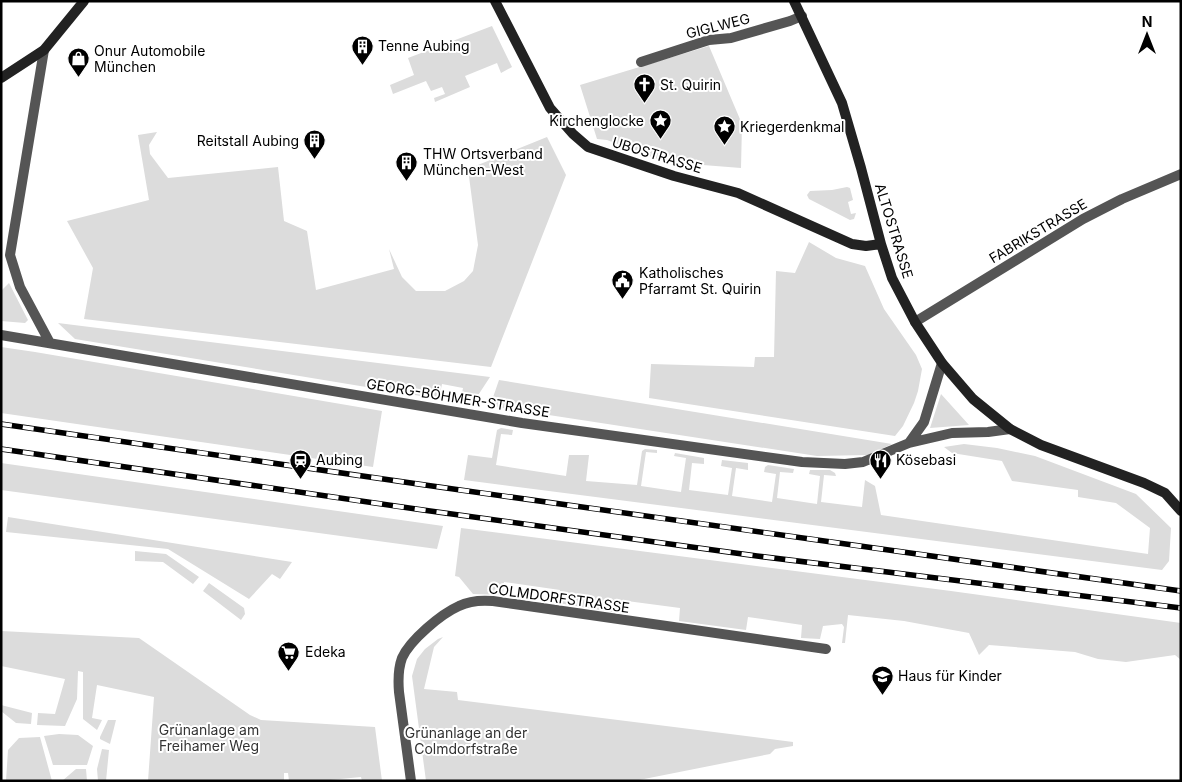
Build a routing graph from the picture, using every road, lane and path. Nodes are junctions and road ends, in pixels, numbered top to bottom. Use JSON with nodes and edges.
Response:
{"nodes":[{"id":1,"x":84,"y":1,"type":"edge"},
{"id":2,"x":496,"y":1,"type":"edge"},
{"id":3,"x":794,"y":1,"type":"edge"},
{"id":4,"x":802,"y":16,"type":"junction"},
{"id":5,"x":44,"y":50,"type":"junction"},
{"id":6,"x":642,"y":62,"type":"dead end"},
{"id":7,"x":1,"y":78,"type":"edge"},
{"id":8,"x":1181,"y":174,"type":"edge"},
{"id":9,"x":881,"y":244,"type":"junction"},
{"id":10,"x":915,"y":322,"type":"junction"},
{"id":11,"x":1,"y":335,"type":"edge"},
{"id":12,"x":50,"y":342,"type":"junction"},
{"id":13,"x":942,"y":363,"type":"junction"},
{"id":14,"x":1010,"y":428,"type":"junction"},
{"id":15,"x":909,"y":443,"type":"junction"},
{"id":16,"x":1181,"y":511,"type":"edge"},
{"id":17,"x":826,"y":649,"type":"dead end"},
{"id":18,"x":411,"y":781,"type":"edge"}],
"edges":[{"from":1,"to":5,"type":"main road"},
{"from":2,"to":9,"type":"main road","name":"UBOSTRASSE"},
{"from":3,"to":4,"type":"main road","name":"ALTOSTRASSE"},
{"from":4,"to":6,"type":"street","name":"GIGLWEG"},
{"from":4,"to":9,"type":"main road","name":"ALTOSTRASSE"},
{"from":5,"to":7,"type":"main road"},
{"from":5,"to":12,"type":"street"},
{"from":8,"to":10,"type":"street","name":"FABRIKSTRASSE"},
{"from":9,"to":10,"type":"main road","name":"ALTOSTRASSE"},
{"from":10,"to":13,"type":"main road","name":"ALTOSTRASSE"},
{"from":11,"to":12,"type":"street","name":"GEORG-BÖHMER-STRASSE"},
{"from":12,"to":15,"type":"street","name":"GEORG-BÖHMER-STRASSE"},
{"from":13,"to":14,"type":"main road","name":"ALTOSTRASSE"},
{"from":13,"to":15,"type":"street"},
{"from":14,"to":15,"type":"street","name":"GEORG-BÖHMER-STRASSE"},
{"from":14,"to":16,"type":"main road","name":"ALTOSTRASSE"},
{"from":17,"to":18,"type":"street","name":"COLMDORFSTRASSE"}]}
